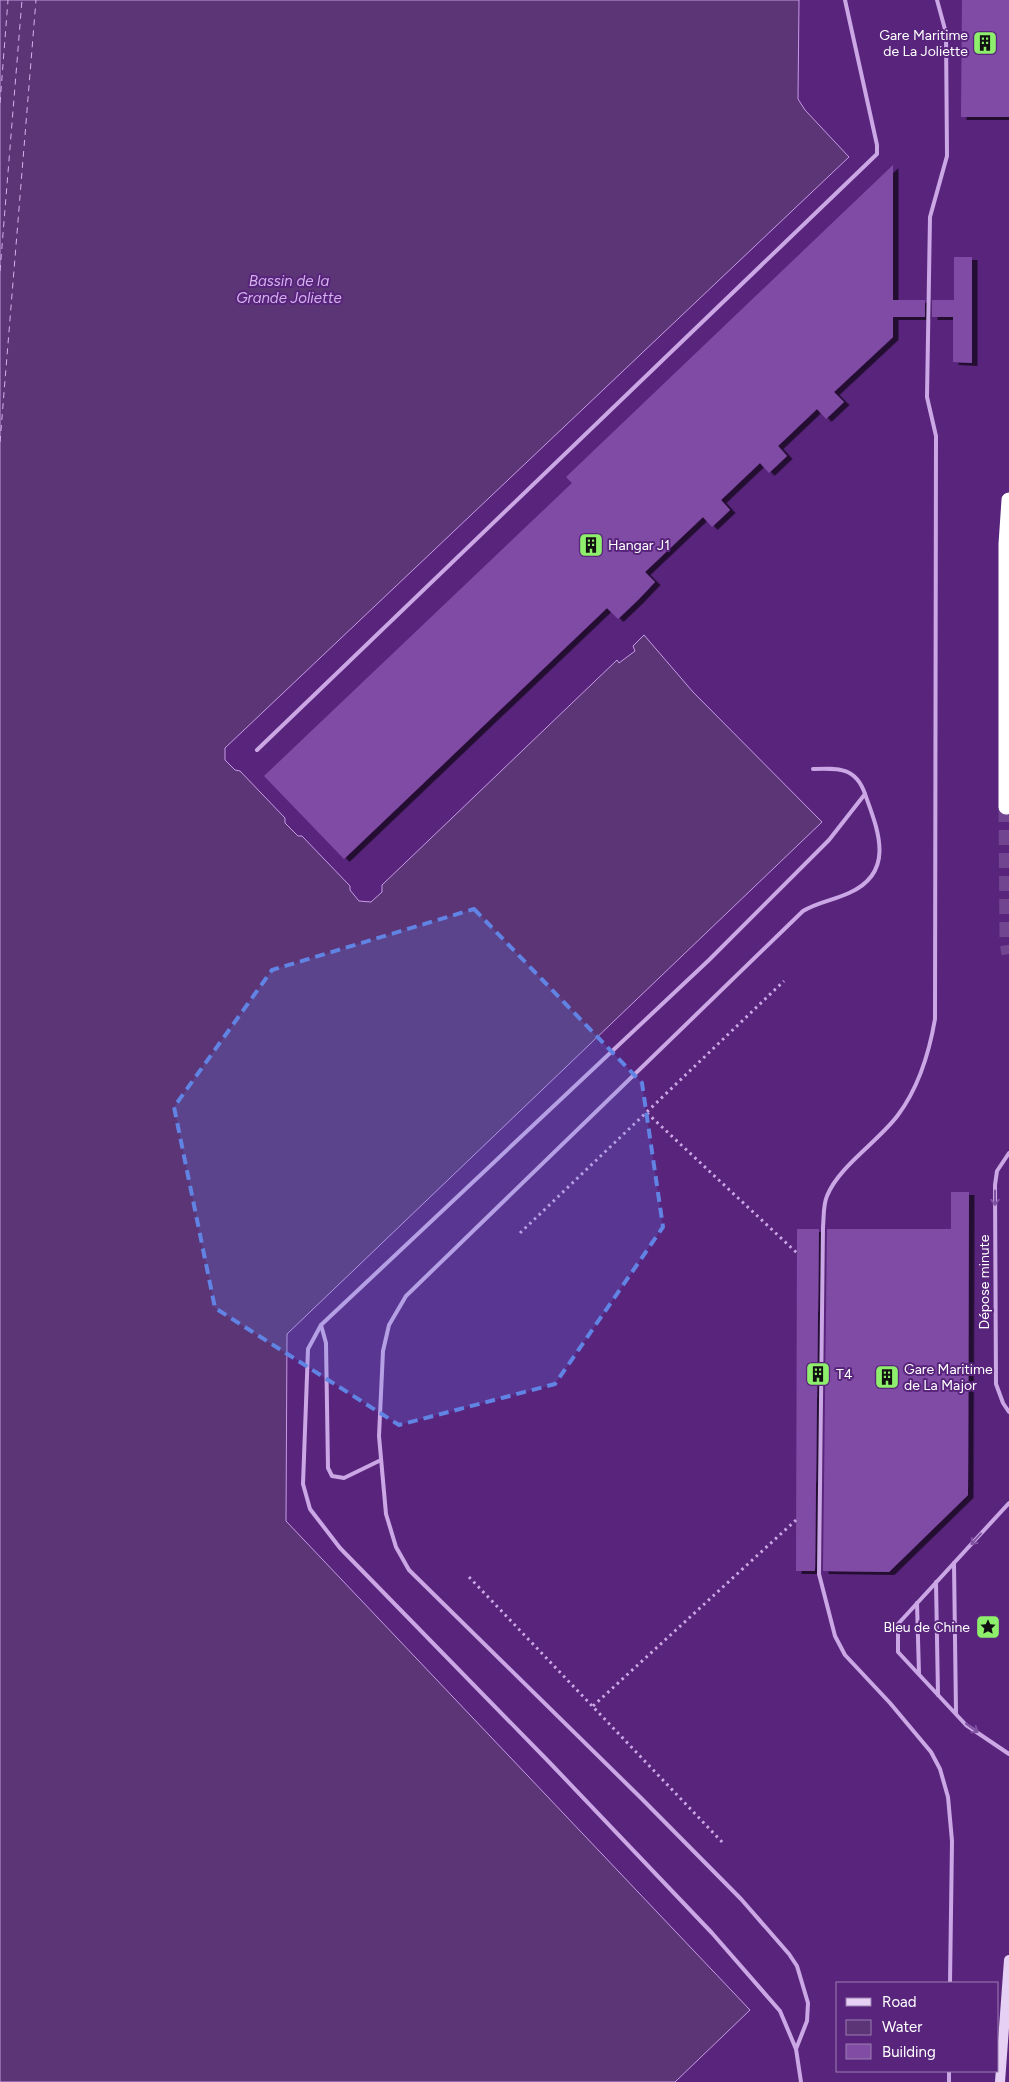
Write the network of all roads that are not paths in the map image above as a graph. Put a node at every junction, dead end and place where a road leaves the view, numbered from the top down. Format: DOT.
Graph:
graph roads {
  1 [pos="845,0"];
  2 [pos="937,0"];
  3 [pos="1009,500"];
  4 [pos="257,750"];
  5 [pos="813,769"];
  6 [pos="865,794"];
  7 [pos="1006,807"];
  8 [pos="1009,1153"];
  9 [pos="321,1325"];
  10 [pos="1009,1412"];
  11 [pos="381,1460"];
  12 [pos="1009,1503"];
  13 [pos="954,1563"];
  14 [pos="936,1582"];
  15 [pos="917,1604"];
  16 [pos="919,1674"];
  17 [pos="938,1695"];
  18 [pos="956,1714"];
  19 [pos="1009,1754"];
  20 [pos="1009,1960"];
  21 [pos="950,1982"];
  22 [pos="796,2049"];
  23 [pos="801,2082"];
  24 [pos="1000,2082"];
  1 -- 4 [label="lane"];
  2 -- 21 [label="lane"];
  3 -- 7 [label="highway"];
  5 -- 6 [label="lane"];
  6 -- 9 [label="lane"];
  6 -- 11 [label="lane"];
  8 -- 10 [label="lane, Dépose minute, one-way"];
  9 -- 11 [label="lane"];
  9 -- 22 [label="lane"];
  11 -- 22 [label="lane"];
  12 -- 13 [label="lane, one-way"];
  13 -- 14 [label="lane"];
  13 -- 18 [label="lane"];
  14 -- 15 [label="lane"];
  14 -- 17 [label="lane"];
  15 -- 16 [label="lane"];
  15 -- 16 [label="lane"];
  16 -- 17 [label="lane"];
  17 -- 18 [label="lane"];
  18 -- 19 [label="lane, one-way"];
  20 -- 24 [label="street"];
  22 -- 23 [label="lane"];
}
